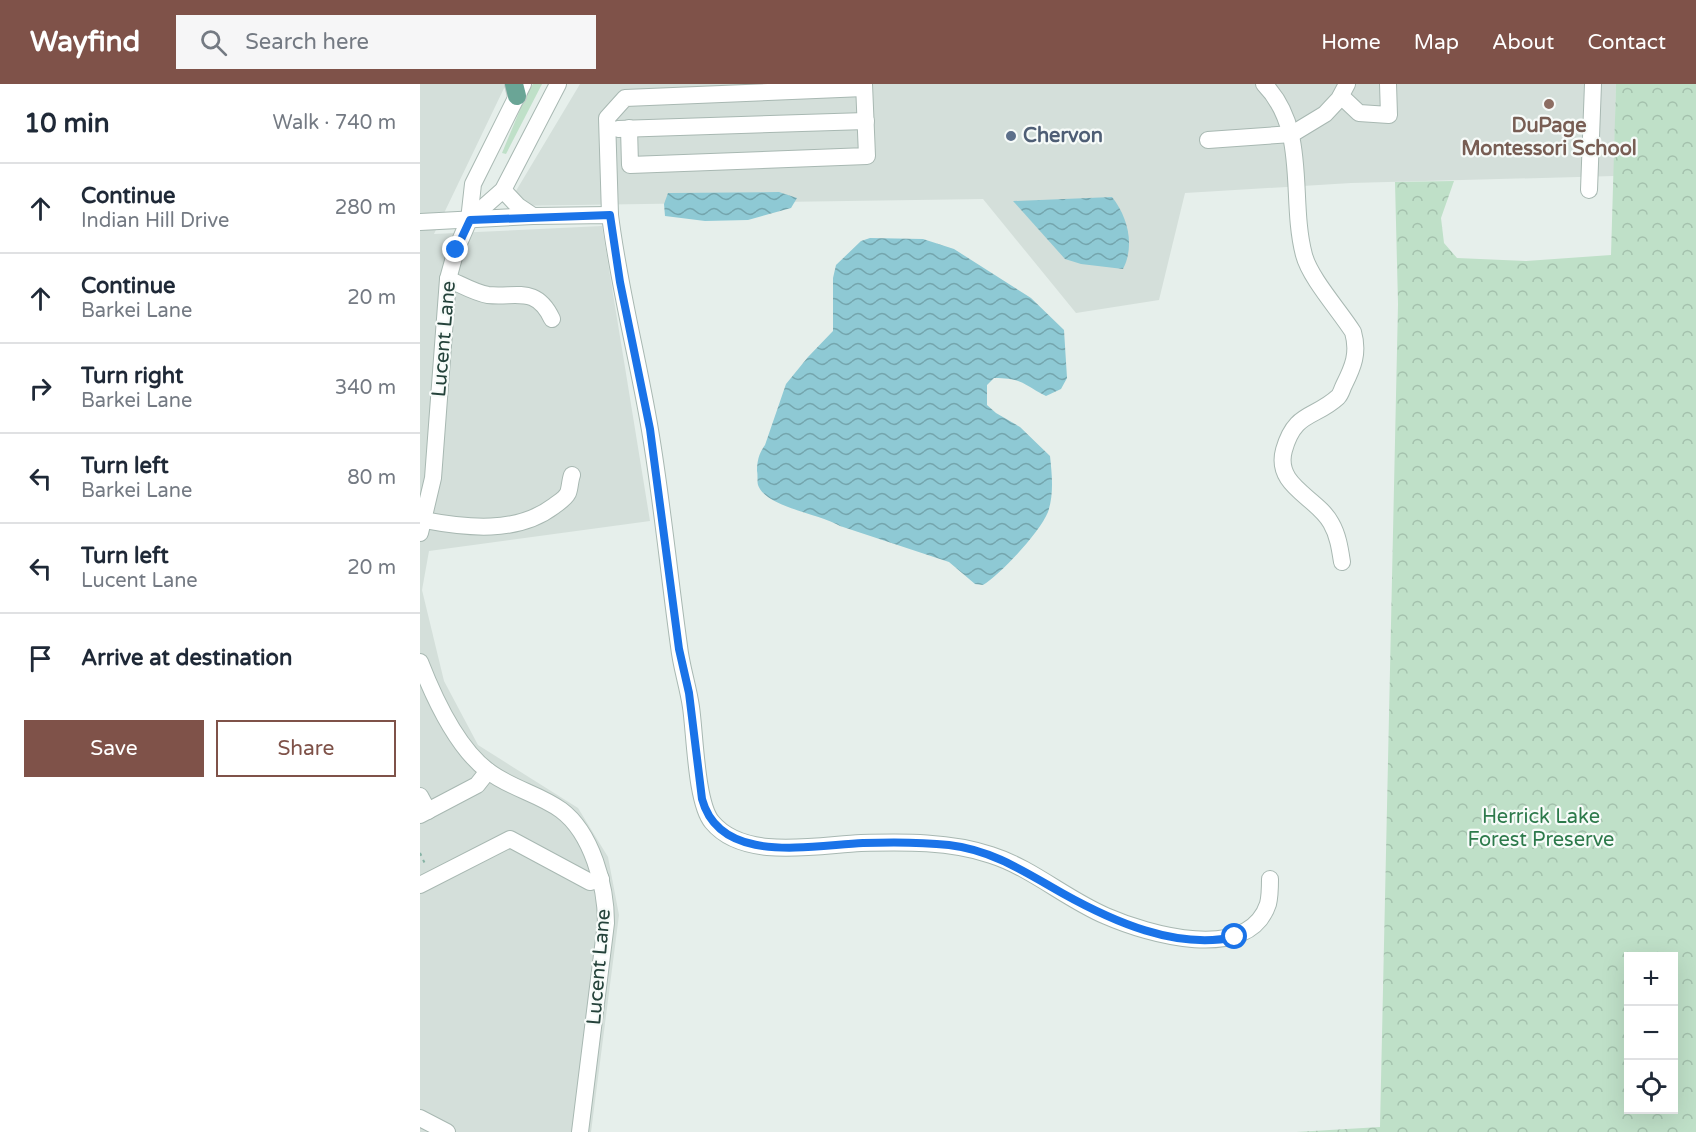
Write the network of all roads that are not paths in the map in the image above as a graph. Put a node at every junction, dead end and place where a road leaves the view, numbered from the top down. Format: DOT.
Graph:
graph roads {
  1 [pos="558,84"];
  2 [pos="1264,84"];
  3 [pos="1388,84"];
  4 [pos="1593,84"];
  5 [pos="864,86"];
  6 [pos="518,88"];
  7 [pos="1344,90"];
  8 [pos="866,121"];
  9 [pos="629,128"];
  10 [pos="607,129"];
  11 [pos="1292,134"];
  12 [pos="1208,140"];
  13 [pos="503,190"];
  14 [pos="1589,190"];
  15 [pos="610,215"];
  16 [pos="533,216"];
  17 [pos="470,220"];
  18 [pos="420,222"];
  19 [pos="448,279"];
  20 [pos="552,319"];
  21 [pos="572,475"];
  22 [pos="424,500"];
  23 [pos="422,526"];
  24 [pos="1342,562"];
  25 [pos="420,662"];
  26 [pos="488,771"];
  27 [pos="422,807"];
  28 [pos="601,879"];
  29 [pos="1270,879"];
  30 [pos="420,885"];
  31 [pos="420,1118"];
  32 [pos="447,1132"];
  33 [pos="580,1132"];
  1 -- 13 [label="street, Lucent Lane"];
  2 -- 11 [label="street"];
  3 -- 7 [label="street"];
  4 -- 14 [label="street"];
  5 -- 8 [label="street"];
  5 -- 10 [label="street"];
  6 -- 17 [label="street, Lucent Lane"];
  7 -- 11 [label="street"];
  8 -- 9 [label="street"];
  8 -- 9 [label="street"];
  9 -- 10 [label="street"];
  10 -- 15 [label="street"];
  11 -- 12 [label="street"];
  11 -- 24 [label="street"];
  13 -- 16 [label="street"];
  13 -- 17 [label="street, Lucent Lane"];
  15 -- 16 [label="street"];
  15 -- 29 [label="street"];
  16 -- 17 [label="street"];
  17 -- 18 [label="street"];
  17 -- 19 [label="street, Lucent Lane"];
  19 -- 20 [label="street"];
  19 -- 22 [label="street, Lucent Lane"];
  21 -- 23 [label="street"];
  22 -- 23 [label="street, Lucent Lane"];
  25 -- 26 [label="street, Lucent Lane"];
  26 -- 27 [label="street"];
  26 -- 28 [label="street, Lucent Lane"];
  28 -- 30 [label="street"];
  28 -- 33 [label="street, Lucent Lane"];
  31 -- 32 [label="street"];
}
